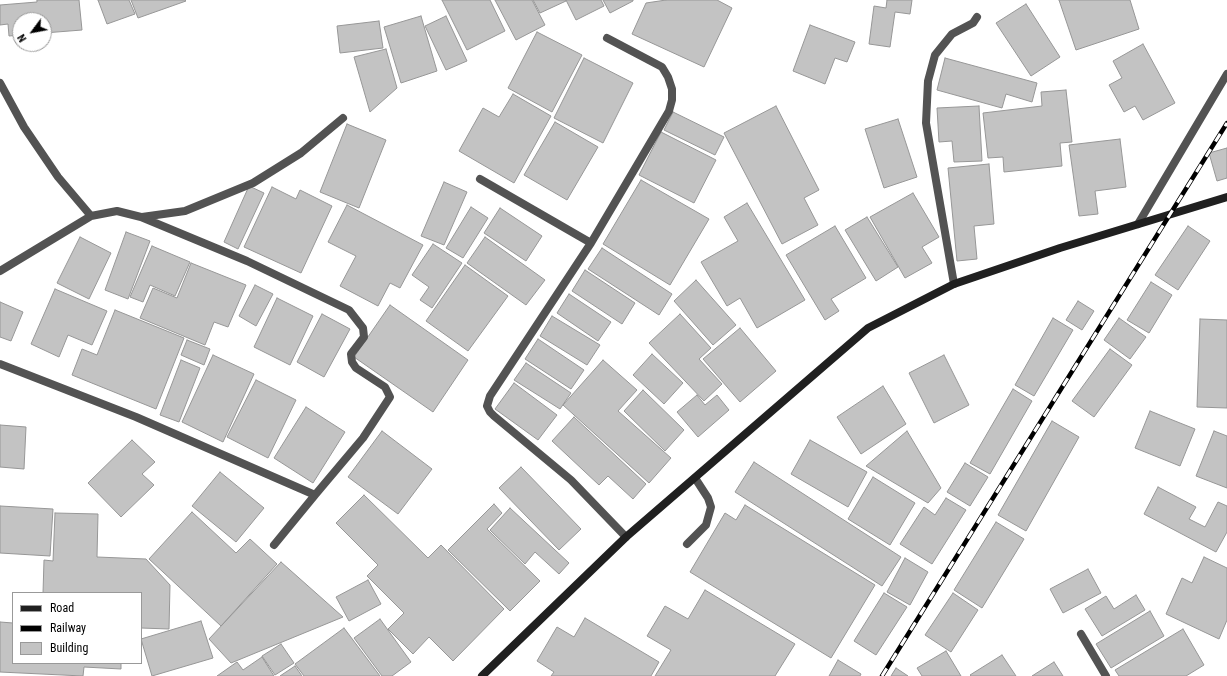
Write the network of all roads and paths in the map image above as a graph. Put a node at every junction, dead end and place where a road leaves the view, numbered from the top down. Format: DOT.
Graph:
graph roads {
  1 [pos="977,17"];
  2 [pos="607,38"];
  3 [pos="1227,74"];
  4 [pos="0,84"];
  5 [pos="343,118"];
  6 [pos="480,179"];
  7 [pos="1227,197"];
  8 [pos="91,216"];
  9 [pos="141,217"];
  10 [pos="1138,224"];
  11 [pos="591,244"];
  12 [pos="0,271"];
  13 [pos="954,284"];
  14 [pos="0,364"];
  15 [pos="695,478"];
  16 [pos="315,495"];
  17 [pos="626,537"];
  18 [pos="687,544"];
  19 [pos="274,545"];
  20 [pos="1081,634"];
  21 [pos="482,676"];
  22 [pos="1106,676"];
  1 -- 13 [label="street"];
  2 -- 11 [label="street"];
  3 -- 10 [label="street"];
  4 -- 8 [label="street"];
  5 -- 9 [label="street"];
  6 -- 11 [label="street"];
  7 -- 10 [label="street"];
  8 -- 9 [label="street"];
  8 -- 12 [label="street"];
  9 -- 16 [label="street"];
  10 -- 13 [label="street"];
  11 -- 17 [label="street"];
  13 -- 15 [label="street"];
  14 -- 16 [label="street"];
  15 -- 17 [label="street"];
  15 -- 18 [label="street"];
  16 -- 19 [label="street"];
  17 -- 21 [label="street"];
  20 -- 22 [label="street"];
}
